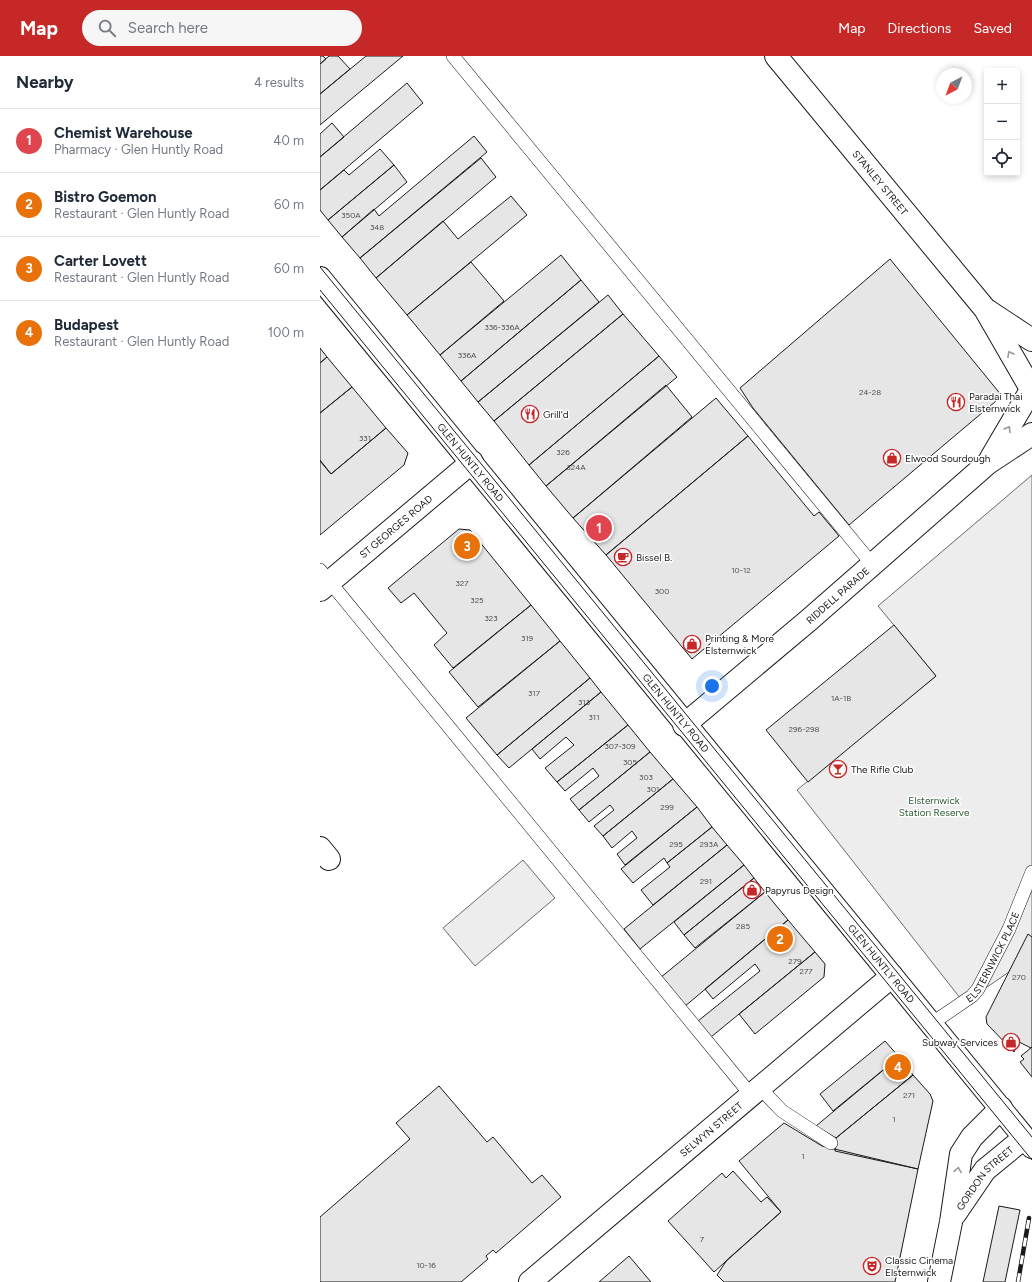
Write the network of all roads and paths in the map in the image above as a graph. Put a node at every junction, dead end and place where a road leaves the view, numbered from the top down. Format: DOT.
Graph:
graph roads {
  1 [pos="453,56"];
  2 [pos="776,56"];
  3 [pos="320,278"];
  4 [pos="985,309"];
  5 [pos="1032,340"];
  6 [pos="1031,386"];
  7 [pos="1032,434"];
  8 [pos="472,462"];
  9 [pos="988,463"];
  10 [pos="872,564"];
  11 [pos="323,581"];
  12 [pos="684,725"];
  13 [pos="1032,872"];
  14 [pos="892,976"];
  15 [pos="931,1024"];
  16 [pos="756,1091"];
  17 [pos="1000,1108"];
  18 [pos="831,1142"];
  19 [pos="1028,1143"];
  20 [pos="951,1222"];
  21 [pos="530,1282"];
  22 [pos="938,1282"];
  1 -- 10 [label="lane"];
  2 -- 4 [label="street, STANLEY STREET"];
  3 -- 8 [label="street, GLEN HUNTLY ROAD"];
  4 -- 5 [label="street, STANLEY STREET"];
  6 -- 4 [label="street, STANLEY STREET, one-way"];
  9 -- 6 [label="street, RIDDELL PARADE, one-way"];
  7 -- 9 [label="street, RIDDELL PARADE"];
  8 -- 11 [label="street, ST GEORGES ROAD"];
  8 -- 12 [label="street, GLEN HUNTLY ROAD"];
  9 -- 10 [label="street, RIDDELL PARADE"];
  10 -- 12 [label="street, RIDDELL PARADE"];
  11 -- 16 [label="lane"];
  12 -- 14 [label="street, GLEN HUNTLY ROAD"];
  13 -- 15 [label="lane, ELSTERNWICK PLACE"];
  14 -- 15 [label="street, GLEN HUNTLY ROAD"];
  14 -- 16 [label="street, SELWYN STREET"];
  15 -- 17 [label="street, GLEN HUNTLY ROAD"];
  16 -- 18 [label="lane"];
  16 -- 21 [label="street, SELWYN STREET"];
  17 -- 19 [label="street, GLEN HUNTLY ROAD"];
  20 -- 17 [label="street, GORDON STREET, one-way"];
  19 -- 20 [label="street, GORDON STREET"];
  20 -- 22 [label="street, GORDON STREET"];
}
